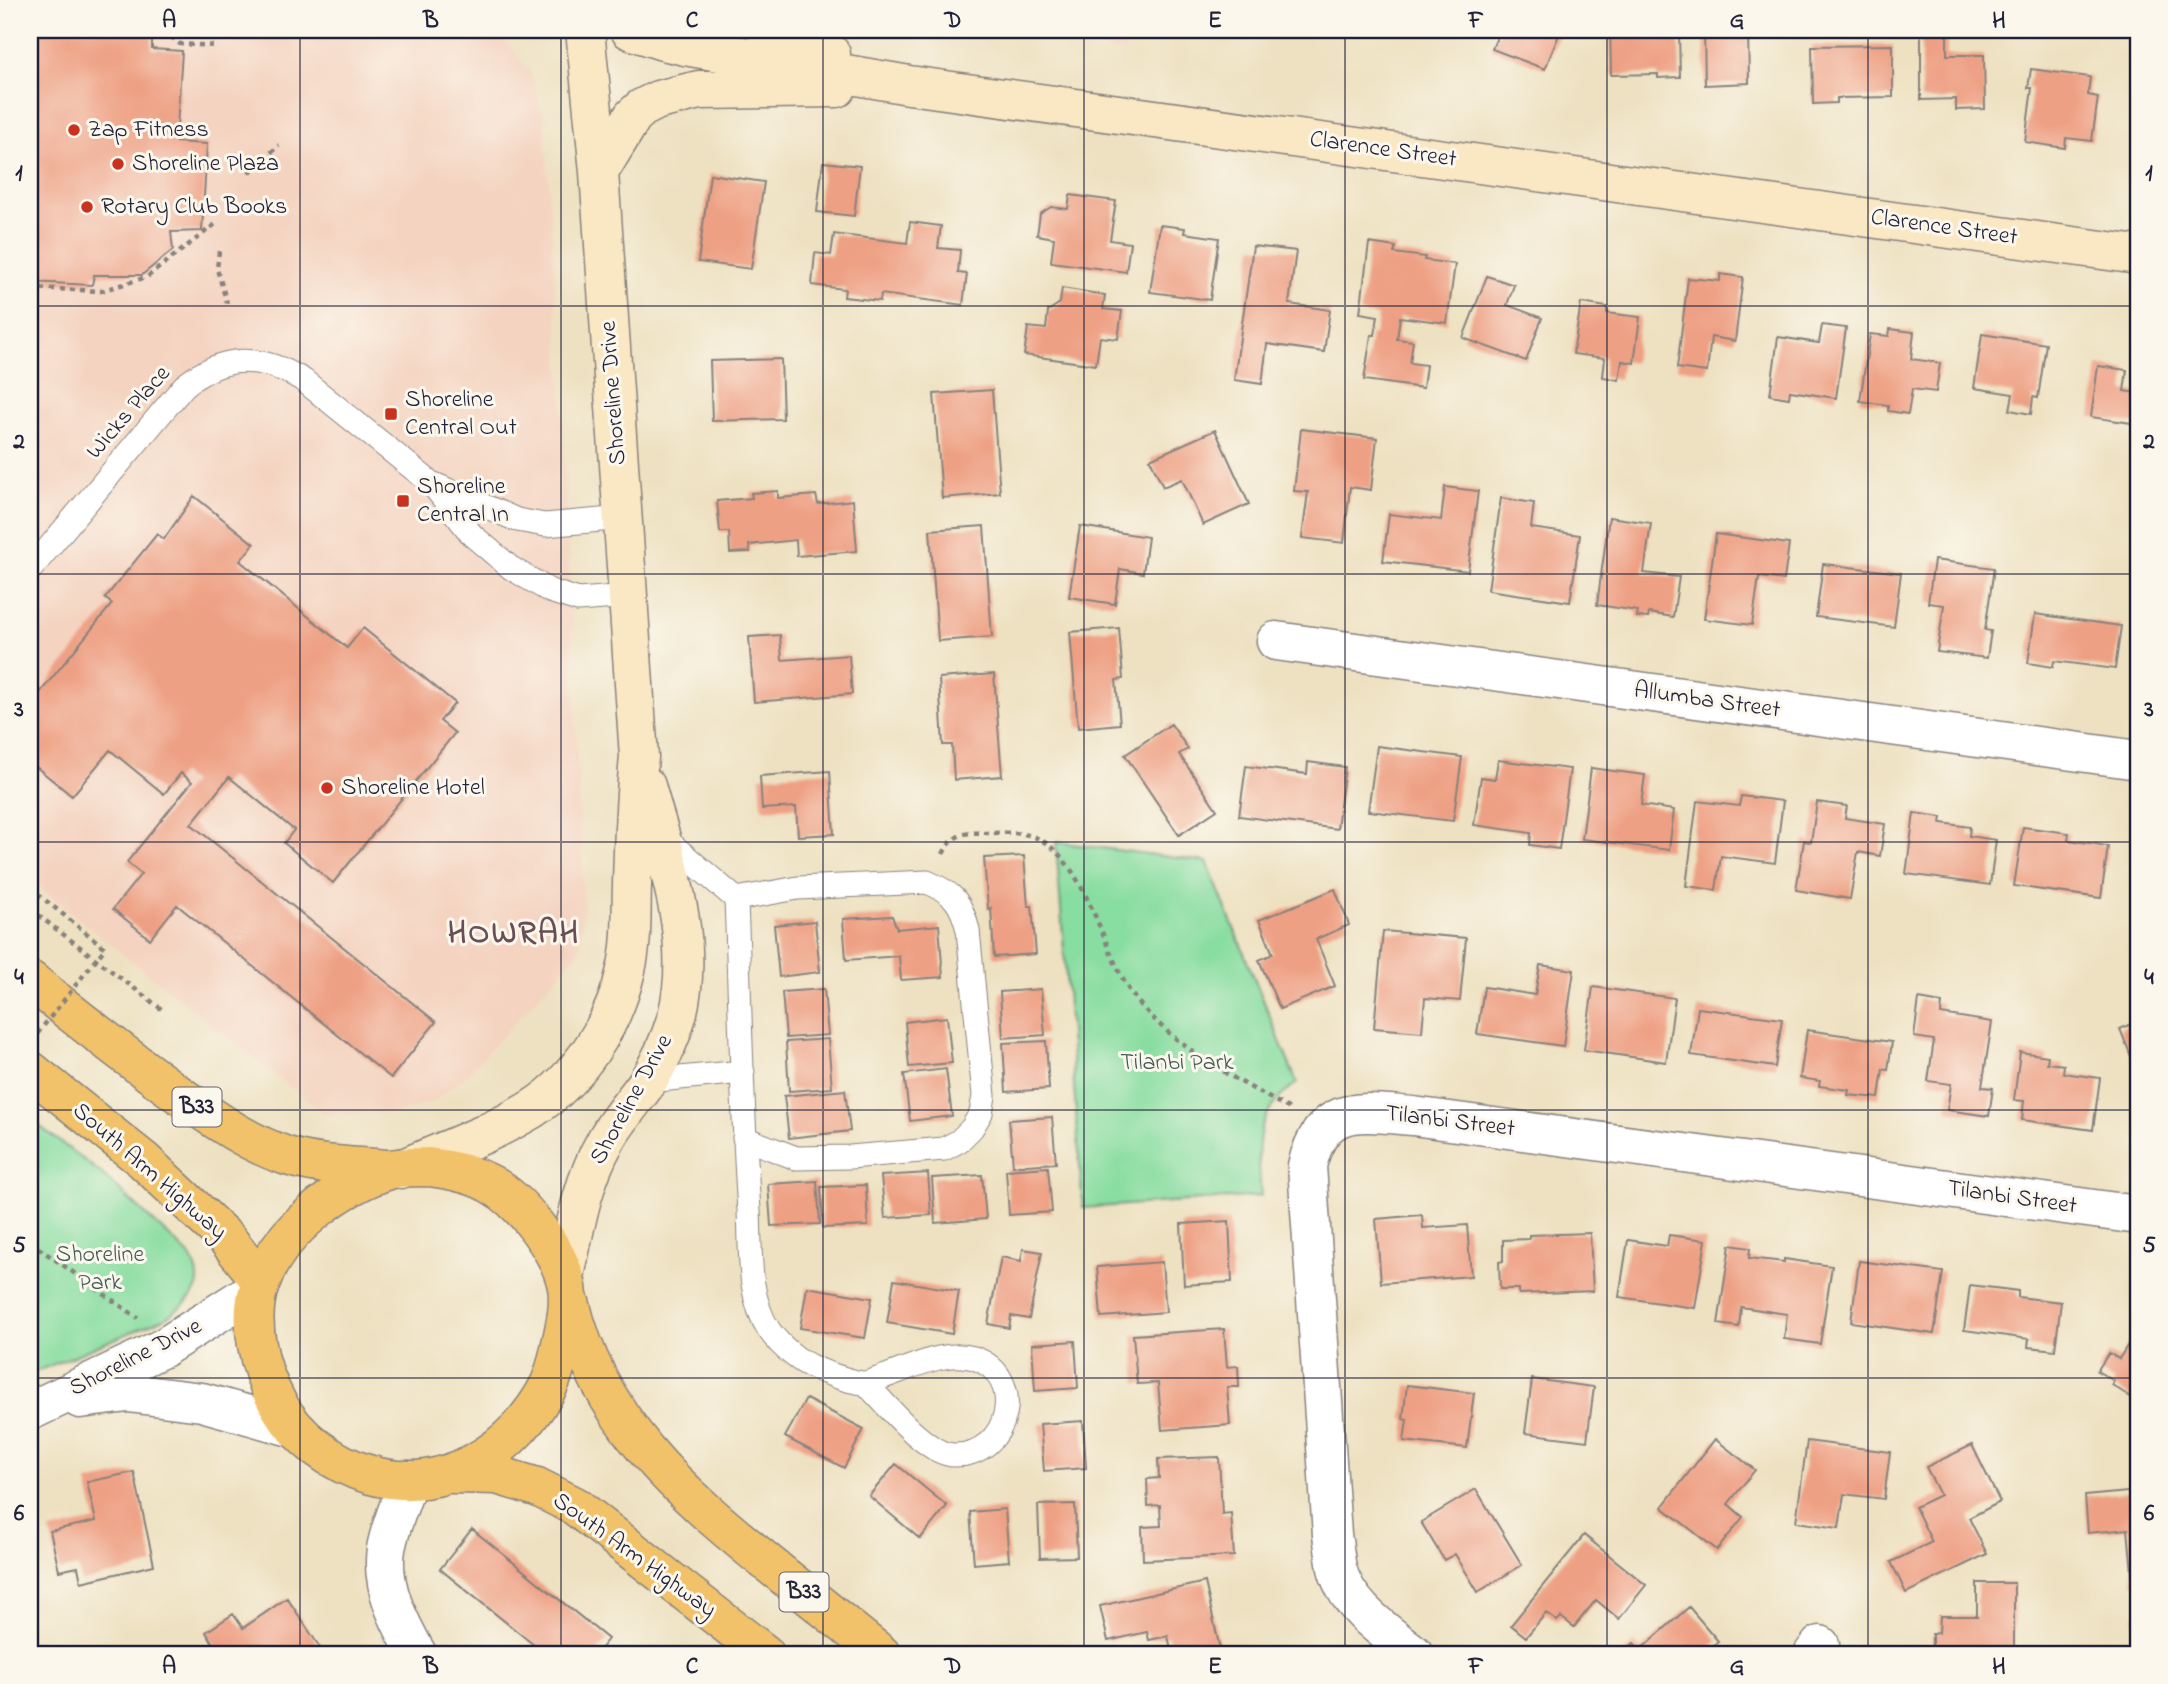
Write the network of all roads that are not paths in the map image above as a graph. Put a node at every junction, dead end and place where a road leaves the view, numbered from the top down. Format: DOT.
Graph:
graph roads {
  1 [pos="585,30"];
  2 [pos="630,30"];
  3 [pos="767,30"];
  4 [pos="909,85"];
  5 [pos="599,172"];
  6 [pos="2138,255"];
  7 [pos="431,483"];
  8 [pos="622,518"];
  9 [pos="30,570"];
  10 [pos="629,596"];
  11 [pos="1276,641"];
  12 [pos="639,757"];
  13 [pos="2138,760"];
  14 [pos="659,834"];
  15 [pos="736,899"];
  16 [pos="30,980"];
  17 [pos="30,1070"];
  18 [pos="743,1072"];
  19 [pos="648,1081"];
  20 [pos="744,1138"];
  21 [pos="397,1169"];
  22 [pos="2138,1215"];
  23 [pos="566,1283"];
  24 [pos="260,1284"];
  25 [pos="865,1383"];
  26 [pos="38,1407"];
  27 [pos="294,1428"];
  28 [pos="452,1474"];
  29 [pos="408,1480"];
  30 [pos="417,1654"];
  31 [pos="765,1654"];
  32 [pos="881,1654"];
  33 [pos="1414,1654"];
  1 -- 5 [label="main road, Shoreline Drive"];
  2 -- 4 [label="main road, Clarence Street"];
  3 -- 4 [label="main road"];
  4 -- 5 [label="main road"];
  4 -- 6 [label="main road, Clarence Street"];
  5 -- 8 [label="main road, Shoreline Drive"];
  7 -- 8 [label="lane, Wicks Place"];
  7 -- 9 [label="lane, Wicks Place"];
  7 -- 10 [label="lane, Wicks Place"];
  8 -- 10 [label="main road, Shoreline Drive"];
  10 -- 12 [label="main road, Shoreline Drive"];
  11 -- 13 [label="street, Allumba Street"];
  12 -- 14 [label="main road, Shoreline Drive"];
  12 -- 21 [label="main road, Shoreline Drive"];
  14 -- 15 [label="lane"];
  14 -- 19 [label="main road, Shoreline Drive"];
  15 -- 18 [label="lane"];
  15 -- 20 [label="lane"];
  16 -- 21 [label="main road, B33"];
  17 -- 24 [label="main road, South Arm Highway"];
  18 -- 19 [label="lane"];
  18 -- 20 [label="lane"];
  19 -- 23 [label="main road, Shoreline Drive"];
  20 -- 25 [label="lane"];
  21 -- 23 [label="main road, B33"];
  21 -- 24 [label="main road"];
  22 -- 33 [label="street, Tilanbi Street"];
  23 -- 28 [label="main road"];
  23 -- 32 [label="main road, B33"];
  24 -- 26 [label="street, Shoreline Drive"];
  24 -- 27 [label="main road"];
  25 -- 25 [label="lane"];
  26 -- 27 [label="street, Shoreline Drive"];
  27 -- 29 [label="main road"];
  28 -- 29 [label="main road"];
  28 -- 31 [label="main road, South Arm Highway"];
  29 -- 30 [label="street"];
}
